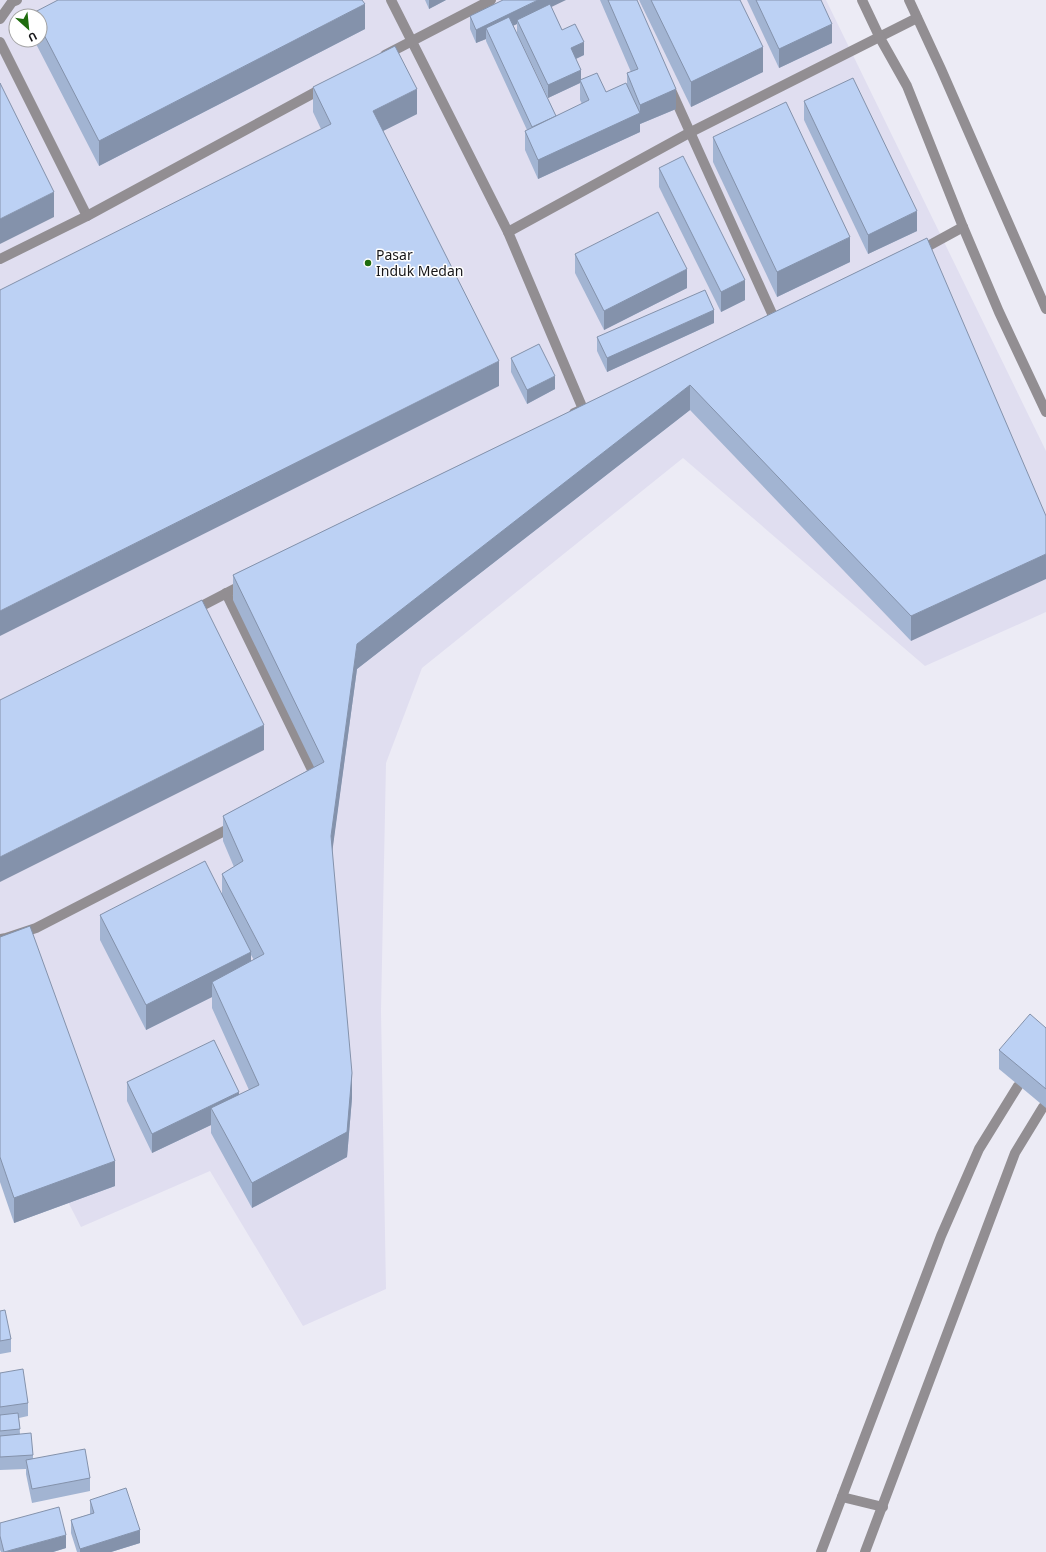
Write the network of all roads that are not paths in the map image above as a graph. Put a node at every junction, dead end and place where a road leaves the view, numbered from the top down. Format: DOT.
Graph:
graph roads {
  1 [pos="17,0"];
  2 [pos="391,0"];
  3 [pos="491,0"];
  4 [pos="862,0"];
  5 [pos="909,0"];
  6 [pos="917,18"];
  7 [pos="0,19"];
  8 [pos="880,38"];
  9 [pos="411,40"];
  10 [pos="0,42"];
  11 [pos="377,59"];
  12 [pos="668,84"];
  13 [pos="329,85"];
  14 [pos="689,133"];
  15 [pos="87,216"];
  16 [pos="963,228"];
  17 [pos="508,232"];
  18 [pos="911,254"];
  19 [pos="0,259"];
  20 [pos="1046,309"];
  21 [pos="774,318"];
  22 [pos="1046,412"];
  23 [pos="562,420"];
  24 [pos="254,579"];
  25 [pos="226,593"];
  26 [pos="184,615"];
  27 [pos="307,789"];
  28 [pos="245,821"];
  29 [pos="0,939"];
  30 [pos="1018,1086"];
  31 [pos="1044,1106"];
  32 [pos="842,1497"];
  33 [pos="883,1507"];
  34 [pos="821,1552"];
  35 [pos="865,1552"];
  1 -- 7 [label="street"];
  2 -- 9 [label="street"];
  3 -- 9 [label="street"];
  4 -- 8 [label="street"];
  5 -- 6 [label="street"];
  6 -- 8 [label="street"];
  6 -- 20 [label="street"];
  8 -- 14 [label="street"];
  8 -- 16 [label="street"];
  9 -- 11 [label="street"];
  9 -- 17 [label="street"];
  10 -- 15 [label="street"];
  12 -- 14 [label="street"];
  13 -- 15 [label="street"];
  14 -- 17 [label="street"];
  14 -- 21 [label="street"];
  15 -- 19 [label="street"];
  16 -- 18 [label="street"];
  16 -- 22 [label="street"];
  17 -- 23 [label="street"];
  24 -- 25 [label="street"];
  25 -- 26 [label="street"];
  25 -- 27 [label="street"];
  28 -- 29 [label="street"];
  30 -- 32 [label="street"];
  31 -- 33 [label="street"];
  32 -- 33 [label="street"];
  32 -- 34 [label="street"];
  33 -- 35 [label="street"];
}
